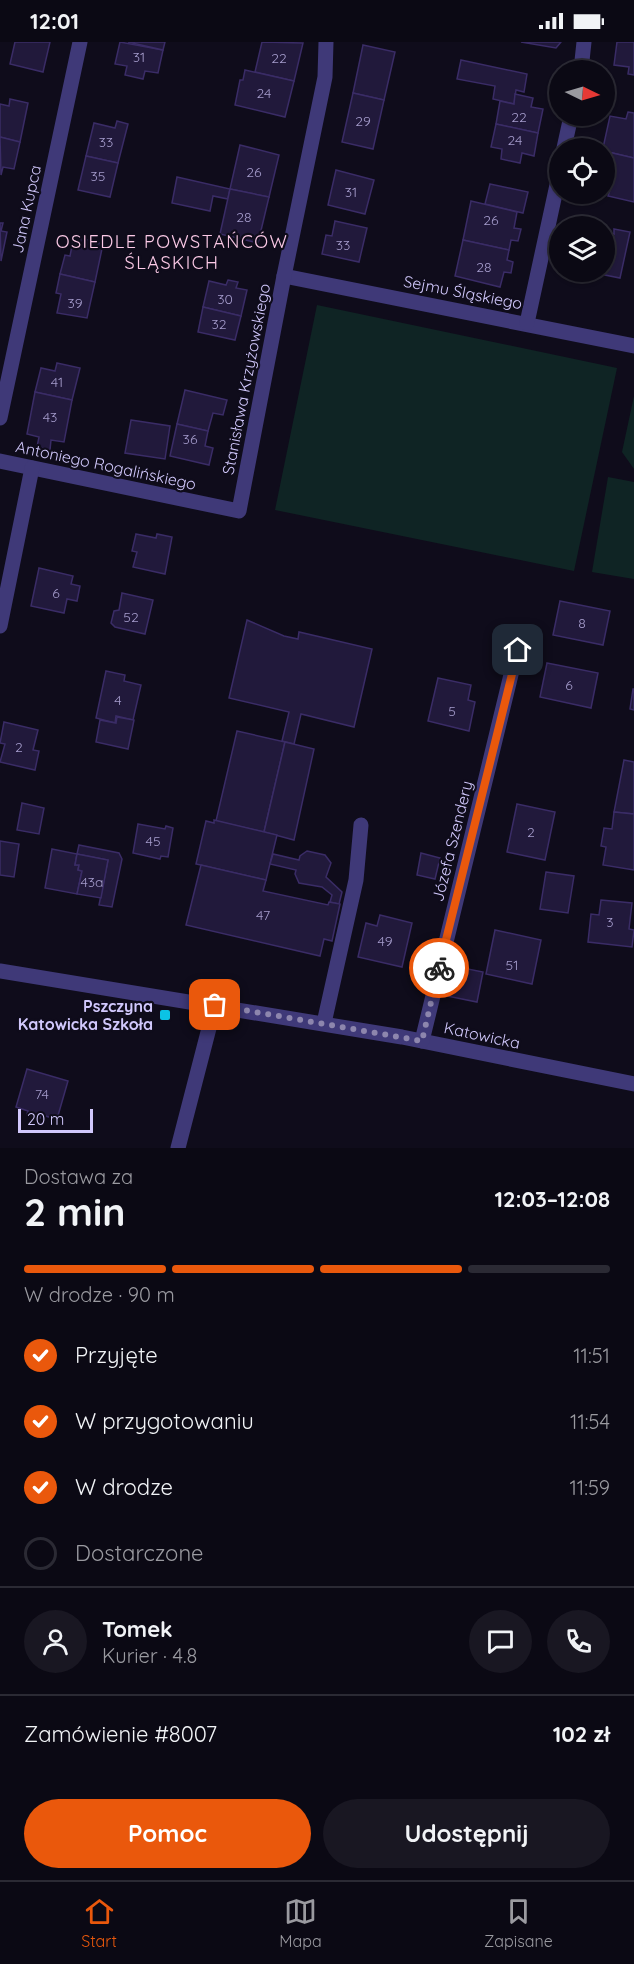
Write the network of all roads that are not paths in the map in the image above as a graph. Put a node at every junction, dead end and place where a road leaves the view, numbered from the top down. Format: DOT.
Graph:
graph roads {
  1 [pos="80,42"];
  2 [pos="326,42"];
  3 [pos="584,42"];
  4 [pos="582,60"];
  5 [pos="553,204"];
  6 [pos="284,276"];
  7 [pos="527,323"];
  8 [pos="634,346"];
  9 [pos="0,418"];
  10 [pos="0,461"];
  11 [pos="33,468"];
  12 [pos="239,511"];
  13 [pos="0,626"];
  14 [pos="518,650"];
  15 [pos="361,825"];
  16 [pos="0,971"];
  17 [pos="215,1005"];
  18 [pos="324,1023"];
  19 [pos="422,1041"];
  20 [pos="633,1081"];
  21 [pos="178,1148"];
  1 -- 9 [label="street, Jana Kupca"];
  2 -- 6 [label="street, Stanisława Krzyżowskiego"];
  3 -- 4 [label="street"];
  5 -- 7 [label="street"];
  6 -- 7 [label="street, Sejmu Śląskiego"];
  6 -- 12 [label="street, Stanisława Krzyżowskiego"];
  7 -- 8 [label="street, Sejmu Śląskiego"];
  10 -- 11 [label="street, Antoniego Rogalińskiego"];
  11 -- 12 [label="street, Antoniego Rogalińskiego"];
  11 -- 13 [label="street"];
  14 -- 19 [label="street, Józefa Szendery"];
  15 -- 18 [label="street"];
  16 -- 17 [label="street, Katowicka"];
  17 -- 18 [label="street, Katowicka"];
  17 -- 21 [label="street"];
  18 -- 19 [label="street, Katowicka"];
  19 -- 20 [label="street, Katowicka"];
}
